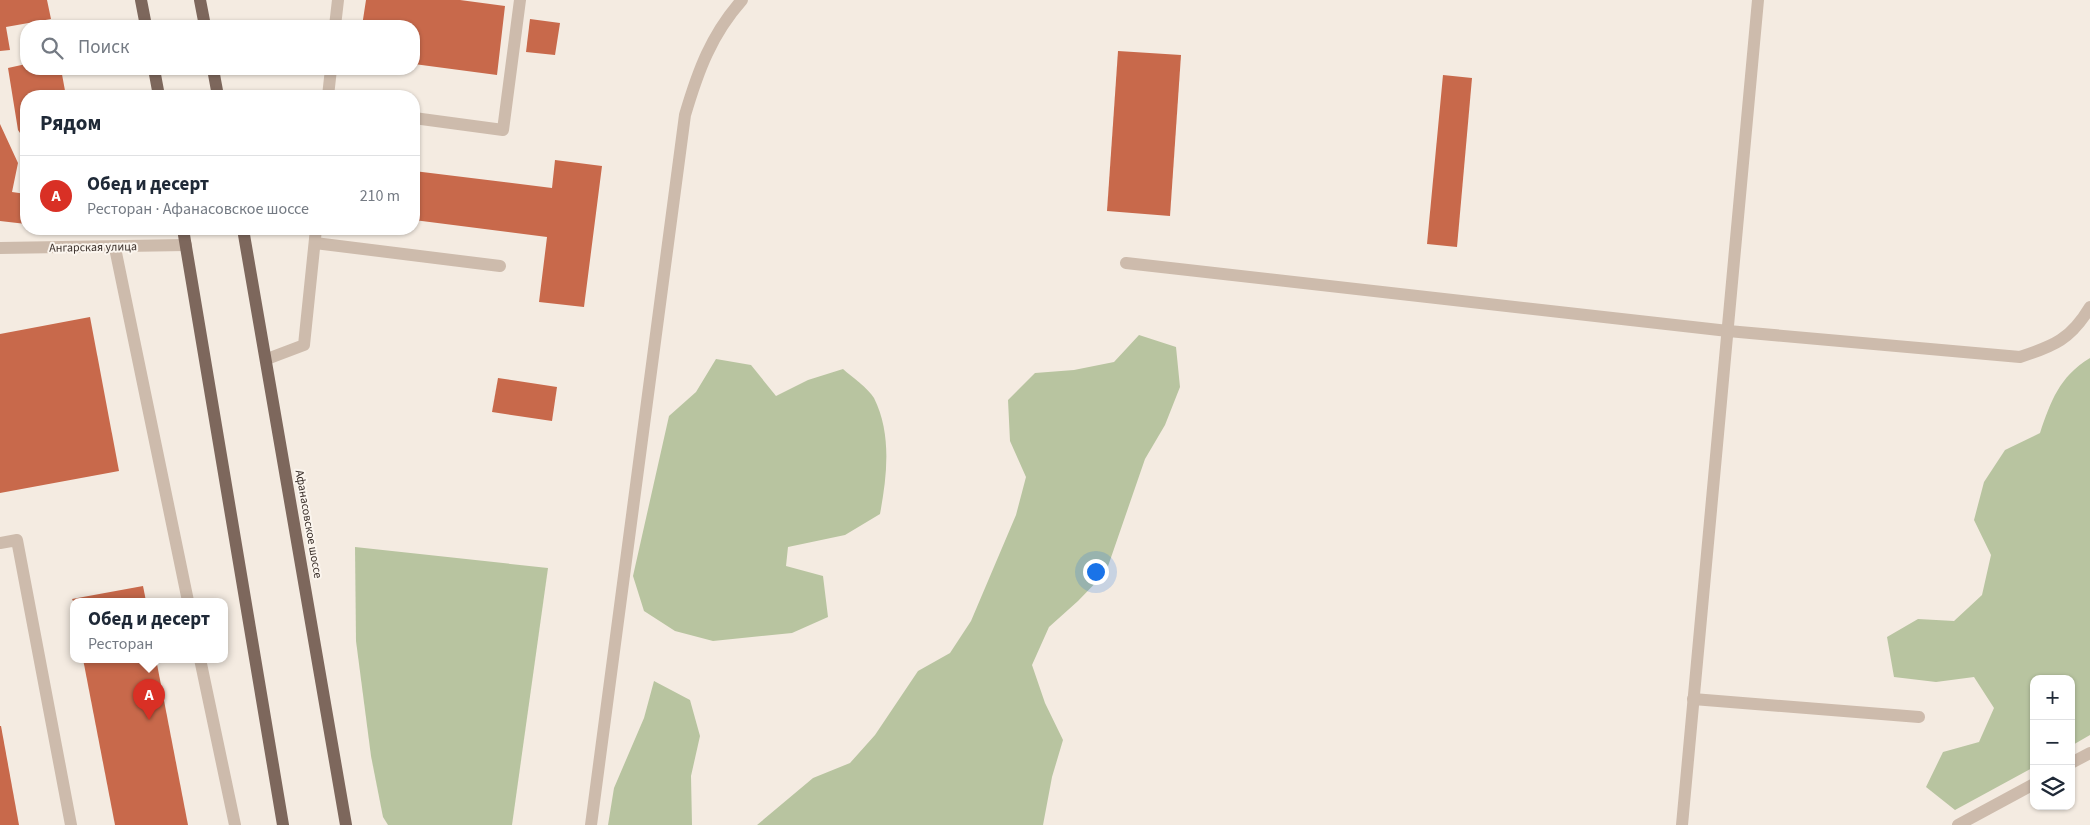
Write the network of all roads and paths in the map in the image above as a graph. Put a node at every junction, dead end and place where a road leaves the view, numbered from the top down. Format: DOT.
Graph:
graph roads {
  1 [pos="141,0"];
  2 [pos="200,0"];
  3 [pos="338,0"];
  4 [pos="520,0"];
  5 [pos="742,0"];
  6 [pos="1758,0"];
  7 [pos="145,20"];
  8 [pos="204,20"];
  9 [pos="336,20"];
  10 [pos="155,75"];
  11 [pos="214,75"];
  12 [pos="330,75"];
  13 [pos="158,90"];
  14 [pos="217,90"];
  15 [pos="329,90"];
  16 [pos="420,119"];
  17 [pos="184,235"];
  18 [pos="244,235"];
  19 [pos="316,235"];
  20 [pos="315,243"];
  21 [pos="186,245"];
  22 [pos="0,248"];
  23 [pos="115,248"];
  24 [pos="1126,263"];
  25 [pos="500,266"];
  26 [pos="2090,308"];
  27 [pos="1728,331"];
  28 [pos="267,359"];
  29 [pos="0,543"];
  30 [pos="187,598"];
  31 [pos="201,663"];
  32 [pos="1693,700"];
  33 [pos="1919,717"];
  34 [pos="2090,753"];
  35 [pos="2075,762"];
  36 [pos="2030,786"];
  37 [pos="71,825"];
  38 [pos="235,825"];
  39 [pos="283,825"];
  40 [pos="346,825"];
  41 [pos="591,825"];
  42 [pos="1682,825"];
  43 [pos="1958,825"];
  1 -- 7 [label="main road"];
  2 -- 8 [label="main road"];
  3 -- 9 [label="street"];
  4 -- 16 [label="street"];
  5 -- 41 [label="street"];
  6 -- 27 [label="street"];
  10 -- 13 [label="main road"];
  11 -- 14 [label="main road"];
  12 -- 15 [label="street"];
  17 -- 21 [label="main road"];
  18 -- 28 [label="main road, Афанасовское шоссе"];
  19 -- 20 [label="street"];
  20 -- 25 [label="street"];
  20 -- 28 [label="street"];
  21 -- 23 [label="street, Ангарская улица"];
  21 -- 39 [label="main road"];
  22 -- 23 [label="street, Ангарская улица"];
  23 -- 30 [label="street"];
  24 -- 27 [label="street"];
  26 -- 27 [label="street"];
  27 -- 32 [label="street"];
  28 -- 40 [label="main road, Афанасовское шоссе"];
  29 -- 37 [label="street"];
  31 -- 38 [label="street"];
  32 -- 33 [label="street"];
  32 -- 42 [label="street"];
  34 -- 35 [label="street"];
  36 -- 43 [label="street"];
}
